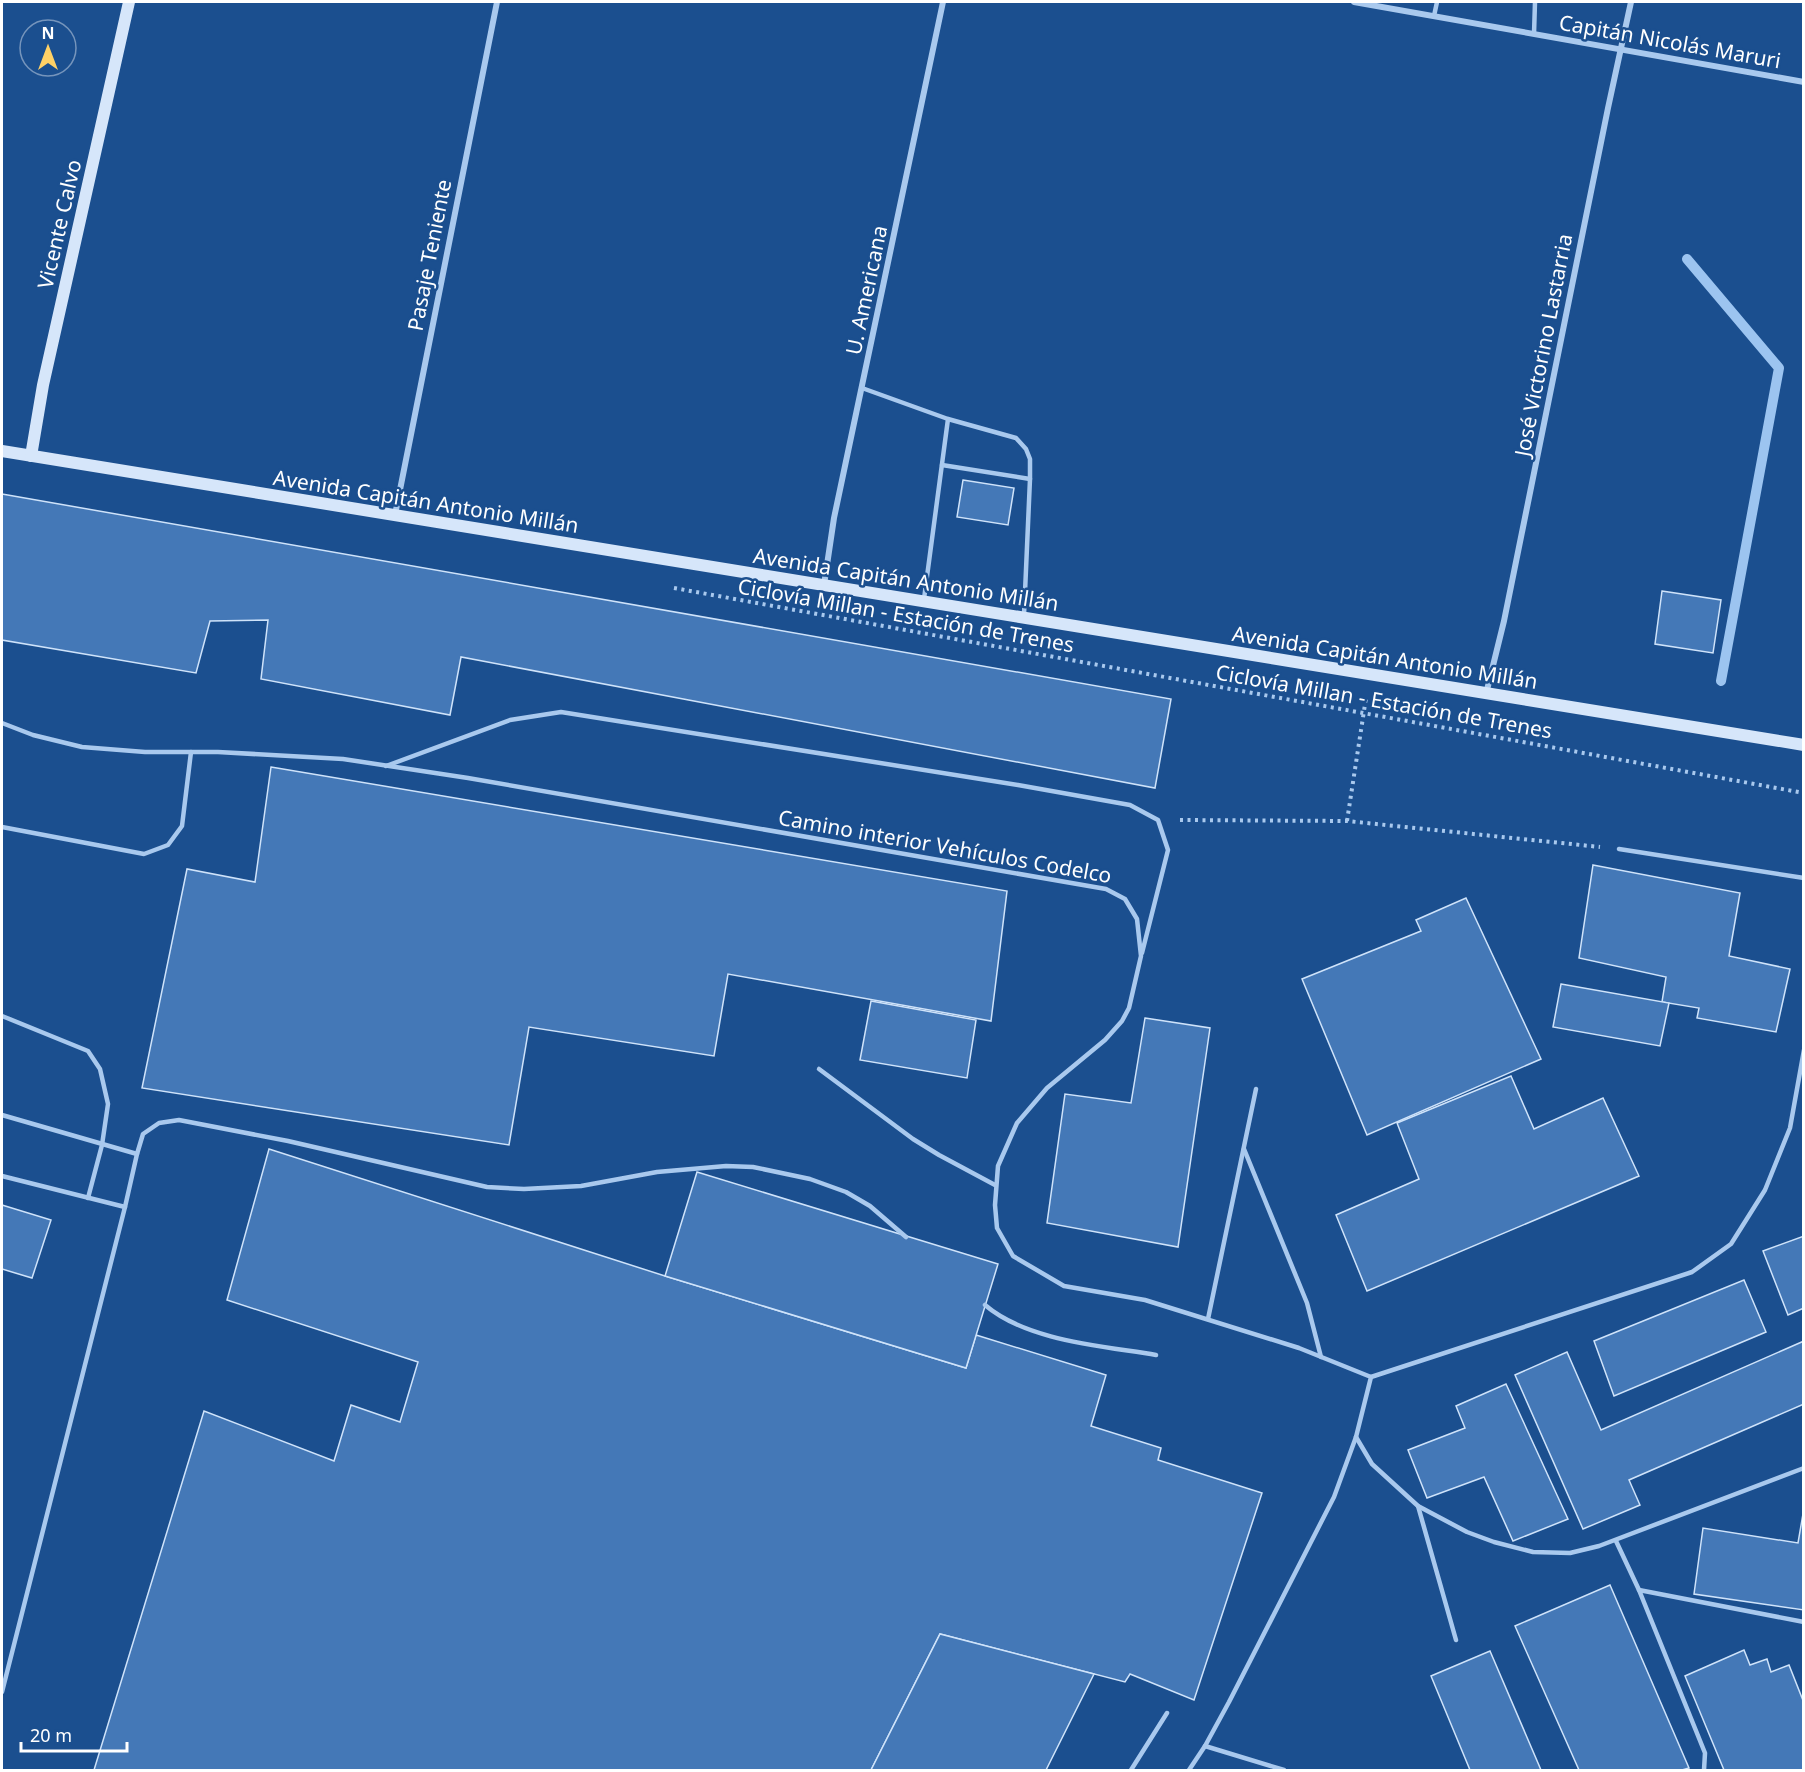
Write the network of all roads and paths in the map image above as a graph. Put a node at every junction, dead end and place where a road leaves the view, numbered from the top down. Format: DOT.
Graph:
graph roads {
  1 [pos="129,2"];
  2 [pos="497,2"];
  3 [pos="944,2"];
  4 [pos="1354,2"];
  5 [pos="1437,2"];
  6 [pos="1535,2"];
  7 [pos="1631,2"];
  8 [pos="1434,16"];
  9 [pos="1534,34"];
  10 [pos="1622,49"];
  11 [pos="1803,82"];
  12 [pos="862,388"];
  13 [pos="948,419"];
  14 [pos="2,451"];
  15 [pos="31,456"];
  16 [pos="942,465"];
  17 [pos="1030,479"];
  18 [pos="394,515"];
  19 [pos="824,585"];
  20 [pos="662,586"];
  21 [pos="924,602"];
  22 [pos="1024,618"];
  23 [pos="1369,675"];
  24 [pos="1486,694"];
  25 [pos="1364,712"];
  26 [pos="2,723"];
  27 [pos="1803,745"];
  28 [pos="190,752"];
  29 [pos="383,766"];
  30 [pos="1803,793"];
  31 [pos="1158,820"];
  32 [pos="1347,821"];
  33 [pos="2,827"];
  34 [pos="1619,849"];
  35 [pos="1803,878"];
  36 [pos="1141,957"];
  37 [pos="2,1016"];
  38 [pos="1803,1050"];
  39 [pos="819,1069"];
  40 [pos="1256,1089"];
  41 [pos="2,1115"];
  42 [pos="102,1145"];
  43 [pos="1244,1149"];
  44 [pos="137,1154"];
  45 [pos="2,1176"];
  46 [pos="995,1185"];
  47 [pos="88,1198"];
  48 [pos="125,1207"];
  49 [pos="906,1237"];
  50 [pos="985,1305"];
  51 [pos="1208,1319"];
  52 [pos="1156,1355"];
  53 [pos="1321,1357"];
  54 [pos="1371,1377"];
  55 [pos="1356,1437"];
  56 [pos="1803,1468"];
  57 [pos="1418,1506"];
  58 [pos="1616,1540"];
  59 [pos="1639,1590"];
  60 [pos="1803,1622"];
  61 [pos="1456,1640"];
  62 [pos="2,1692"];
  63 [pos="1167,1713"];
  64 [pos="1206,1746"];
  65 [pos="1131,1770"];
  66 [pos="1189,1770"];
  67 [pos="1284,1770"];
  68 [pos="1704,1770"];
  1 -- 15 [label="main road, Vicente Calvo"];
  2 -- 18 [label="street, Pasaje Teniente"];
  3 -- 12 [label="street, U. Americana"];
  4 -- 8 [label="street, Capitán Nicolás Maruri"];
  5 -- 8 [label="lane"];
  6 -- 9 [label="lane"];
  7 -- 10 [label="street, José Victorino Lastarria"];
  8 -- 9 [label="street, Capitán Nicolás Maruri"];
  9 -- 10 [label="street, Capitán Nicolás Maruri"];
  10 -- 11 [label="street, Capitán Nicolás Maruri"];
  10 -- 24 [label="street, José Victorino Lastarria"];
  12 -- 13 [label="lane"];
  12 -- 19 [label="street, U. Americana"];
  13 -- 16 [label="lane"];
  13 -- 17 [label="lane"];
  14 -- 15 [label="main road, Avenida Capitán Antonio Millán"];
  15 -- 18 [label="main road, Avenida Capitán Antonio Millán"];
  16 -- 17 [label="lane"];
  16 -- 21 [label="lane"];
  17 -- 22 [label="lane"];
  18 -- 19 [label="main road, Avenida Capitán Antonio Millán"];
  19 -- 21 [label="main road, Avenida Capitán Antonio Millán"];
  20 -- 25 [label="path, Ciclovía Millan - Estación de Trenes"];
  21 -- 22 [label="main road, Avenida Capitán Antonio Millán"];
  22 -- 23 [label="main road, Avenida Capitán Antonio Millán"];
  23 -- 24 [label="main road, Avenida Capitán Antonio Millán"];
  23 -- 25 [label="path"];
  24 -- 27 [label="main road, Avenida Capitán Antonio Millán"];
  25 -- 30 [label="path, Ciclovía Millan - Estación de Trenes"];
  25 -- 32 [label="path"];
  26 -- 28 [label="lane, Camino interior Vehículos Codelco"];
  28 -- 29 [label="lane, Camino interior Vehículos Codelco"];
  28 -- 33 [label="lane"];
  29 -- 31 [label="lane"];
  29 -- 36 [label="lane, Camino interior Vehículos Codelco"];
  31 -- 32 [label="path"];
  31 -- 36 [label="lane"];
  32 -- 34 [label="path"];
  34 -- 35 [label="lane"];
  36 -- 46 [label="lane, Camino interior Vehículos Codelco"];
  37 -- 42 [label="lane"];
  38 -- 54 [label="lane"];
  39 -- 46 [label="lane"];
  40 -- 43 [label="lane"];
  41 -- 42 [label="lane"];
  42 -- 44 [label="lane"];
  42 -- 47 [label="lane"];
  43 -- 51 [label="lane"];
  43 -- 53 [label="lane"];
  44 -- 48 [label="lane"];
  44 -- 49 [label="lane"];
  45 -- 47 [label="lane"];
  46 -- 51 [label="lane, Camino interior Vehículos Codelco"];
  47 -- 48 [label="lane"];
  48 -- 62 [label="lane"];
  50 -- 52 [label="lane"];
  51 -- 53 [label="lane, Camino interior Vehículos Codelco"];
  53 -- 54 [label="lane, Camino interior Vehículos Codelco"];
  54 -- 55 [label="lane"];
  55 -- 57 [label="lane"];
  55 -- 64 [label="lane"];
  56 -- 58 [label="lane"];
  57 -- 58 [label="lane"];
  57 -- 61 [label="lane"];
  58 -- 59 [label="lane"];
  59 -- 60 [label="lane"];
  59 -- 68 [label="lane"];
  63 -- 65 [label="lane"];
  64 -- 66 [label="lane"];
  64 -- 67 [label="lane"];
}
